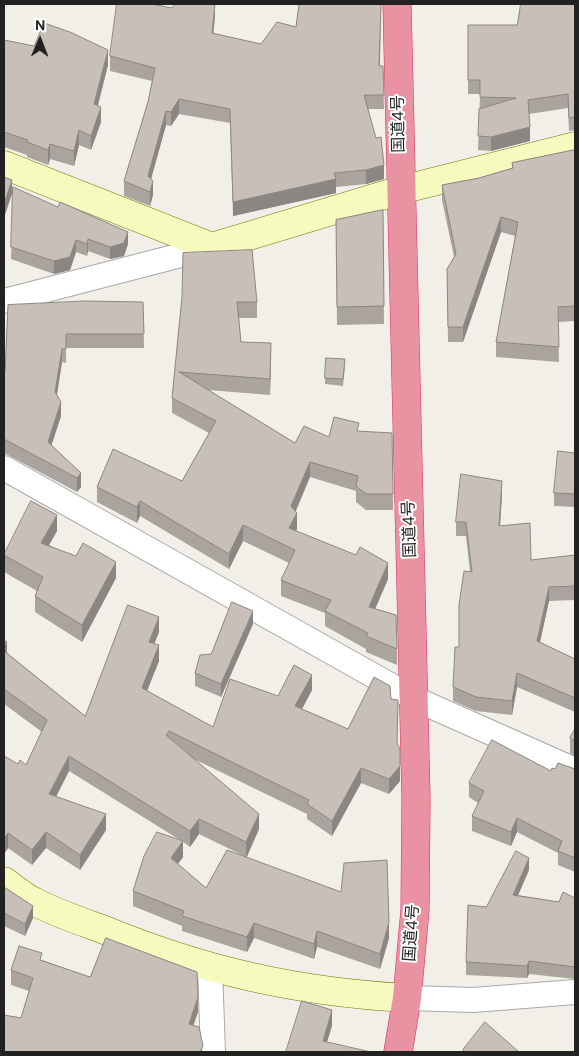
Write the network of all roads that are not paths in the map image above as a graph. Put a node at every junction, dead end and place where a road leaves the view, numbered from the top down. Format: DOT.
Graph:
graph roads {
  1 [pos="397,4"];
  2 [pos="575,146"];
  3 [pos="4,165"];
  4 [pos="401,190"];
  5 [pos="212,247"];
  6 [pos="4,301"];
  7 [pos="4,468"];
  8 [pos="415,699"];
  9 [pos="575,770"];
  10 [pos="4,881"];
  11 [pos="210,968"];
  12 [pos="575,992"];
  13 [pos="407,998"];
  14 [pos="213,1052"];
  15 [pos="398,1052"];
  1 -- 4 [label="highway, 国道4号"];
  2 -- 4 [label="street"];
  3 -- 5 [label="street"];
  4 -- 5 [label="street"];
  4 -- 8 [label="highway, 国道4号"];
  5 -- 6 [label="street"];
  7 -- 8 [label="street"];
  8 -- 9 [label="street"];
  8 -- 13 [label="highway, 国道4号"];
  10 -- 11 [label="street"];
  11 -- 13 [label="street"];
  11 -- 14 [label="street"];
  12 -- 13 [label="street"];
  13 -- 15 [label="highway, 国道4号"];
}
